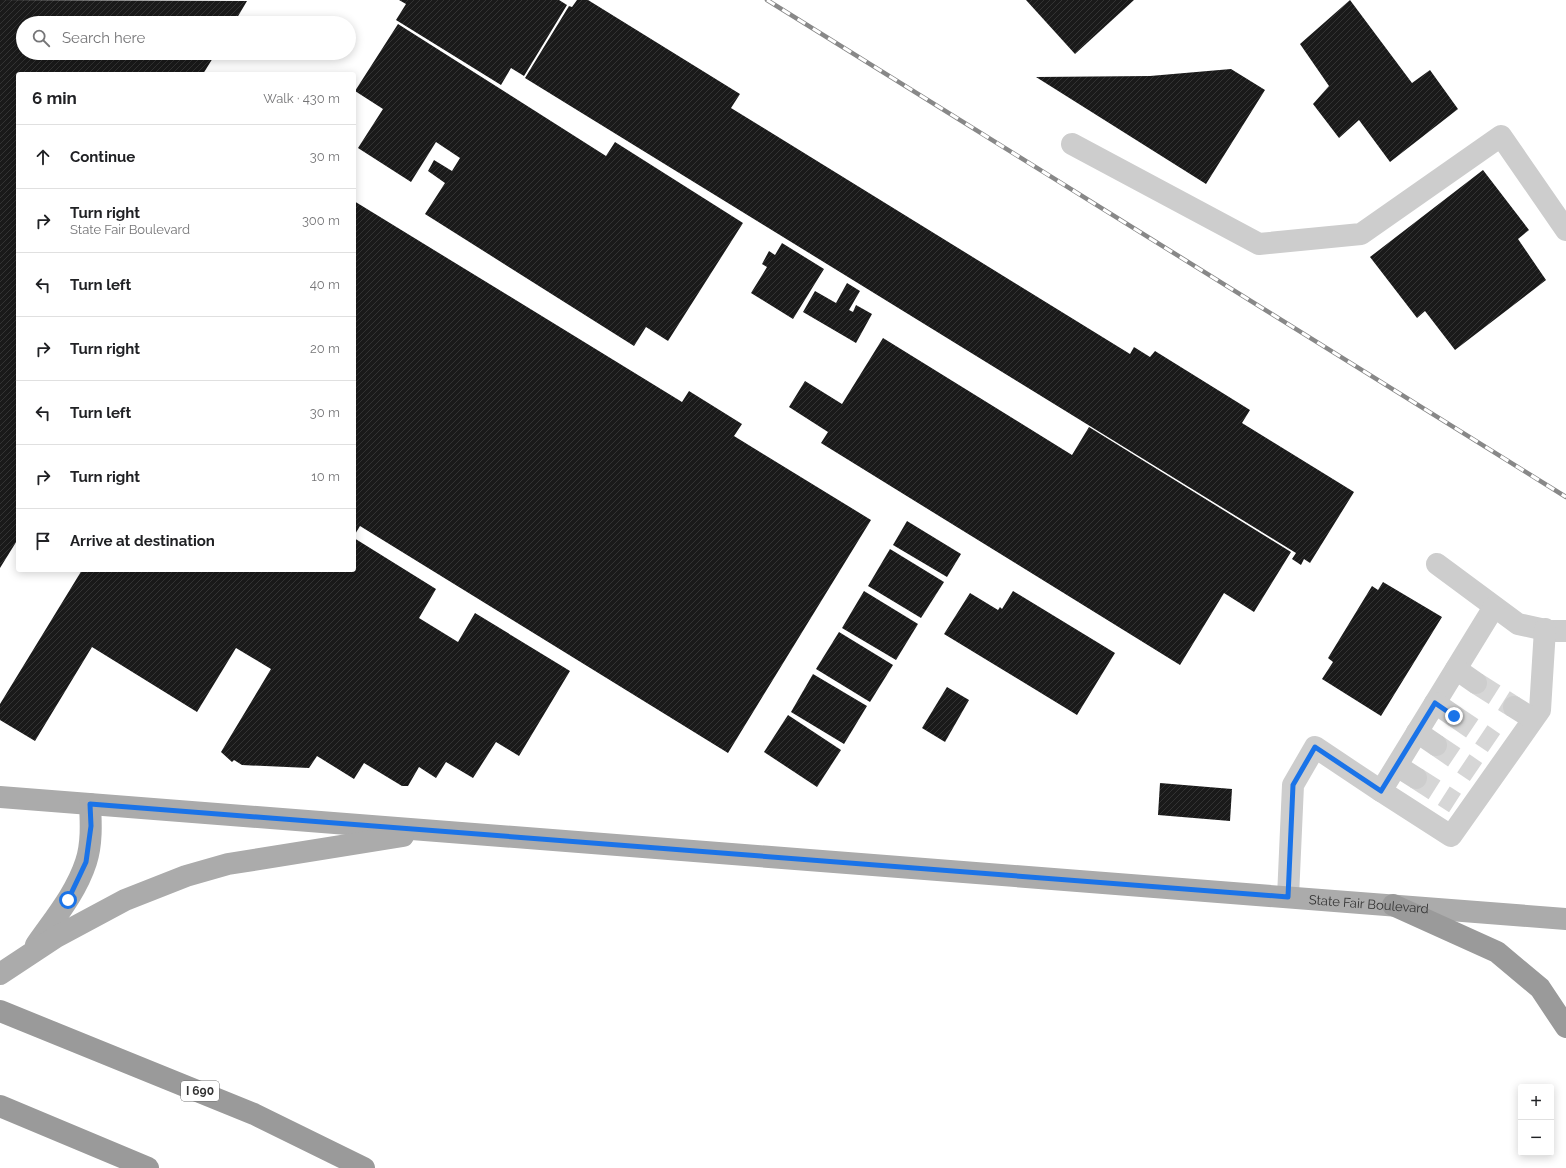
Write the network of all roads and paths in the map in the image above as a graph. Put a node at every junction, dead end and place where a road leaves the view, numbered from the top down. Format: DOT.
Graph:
graph roads {
  1 [pos="1072,144"];
  2 [pos="1566,230"];
  3 [pos="1437,564"];
  4 [pos="1494,607"];
  5 [pos="1555,630"];
  6 [pos="1456,669"];
  7 [pos="1476,682"];
  8 [pos="1435,703"];
  9 [pos="1514,707"];
  10 [pos="1454,716"];
  11 [pos="1533,719"];
  12 [pos="1417,732"];
  13 [pos="1436,745"];
  14 [pos="1397,766"];
  15 [pos="1416,778"];
  16 [pos="1381,791"];
  17 [pos="0,796"];
  18 [pos="90,804"];
  19 [pos="428,830"];
  20 [pos="1288,897"];
  21 [pos="1393,905"];
  22 [pos="1566,919"];
  23 [pos="29,954"];
  24 [pos="0,974"];
  25 [pos="0,1011"];
  26 [pos="1566,1027"];
  27 [pos="0,1106"];
  28 [pos="148,1168"];
  29 [pos="364,1168"];
  1 -- 2 [label="lane"];
  3 -- 4 [label="lane"];
  4 -- 5 [label="lane"];
  4 -- 6 [label="lane"];
  5 -- 11 [label="lane"];
  6 -- 7 [label="lane"];
  6 -- 8 [label="lane"];
  8 -- 10 [label="lane"];
  8 -- 12 [label="lane"];
  9 -- 11 [label="lane"];
  11 -- 16 [label="lane"];
  12 -- 13 [label="lane"];
  12 -- 14 [label="lane"];
  14 -- 15 [label="lane"];
  14 -- 16 [label="lane"];
  16 -- 20 [label="lane"];
  17 -- 18 [label="main road, State Fair Boulevard"];
  18 -- 19 [label="main road, State Fair Boulevard"];
  18 -- 23 [label="main road"];
  19 -- 20 [label="main road, State Fair Boulevard"];
  19 -- 23 [label="main road"];
  20 -- 21 [label="main road, State Fair Boulevard"];
  21 -- 22 [label="main road, State Fair Boulevard"];
  21 -- 26 [label="highway"];
  23 -- 24 [label="main road"];
  25 -- 29 [label="highway, I 690"];
  27 -- 28 [label="highway"];
}
